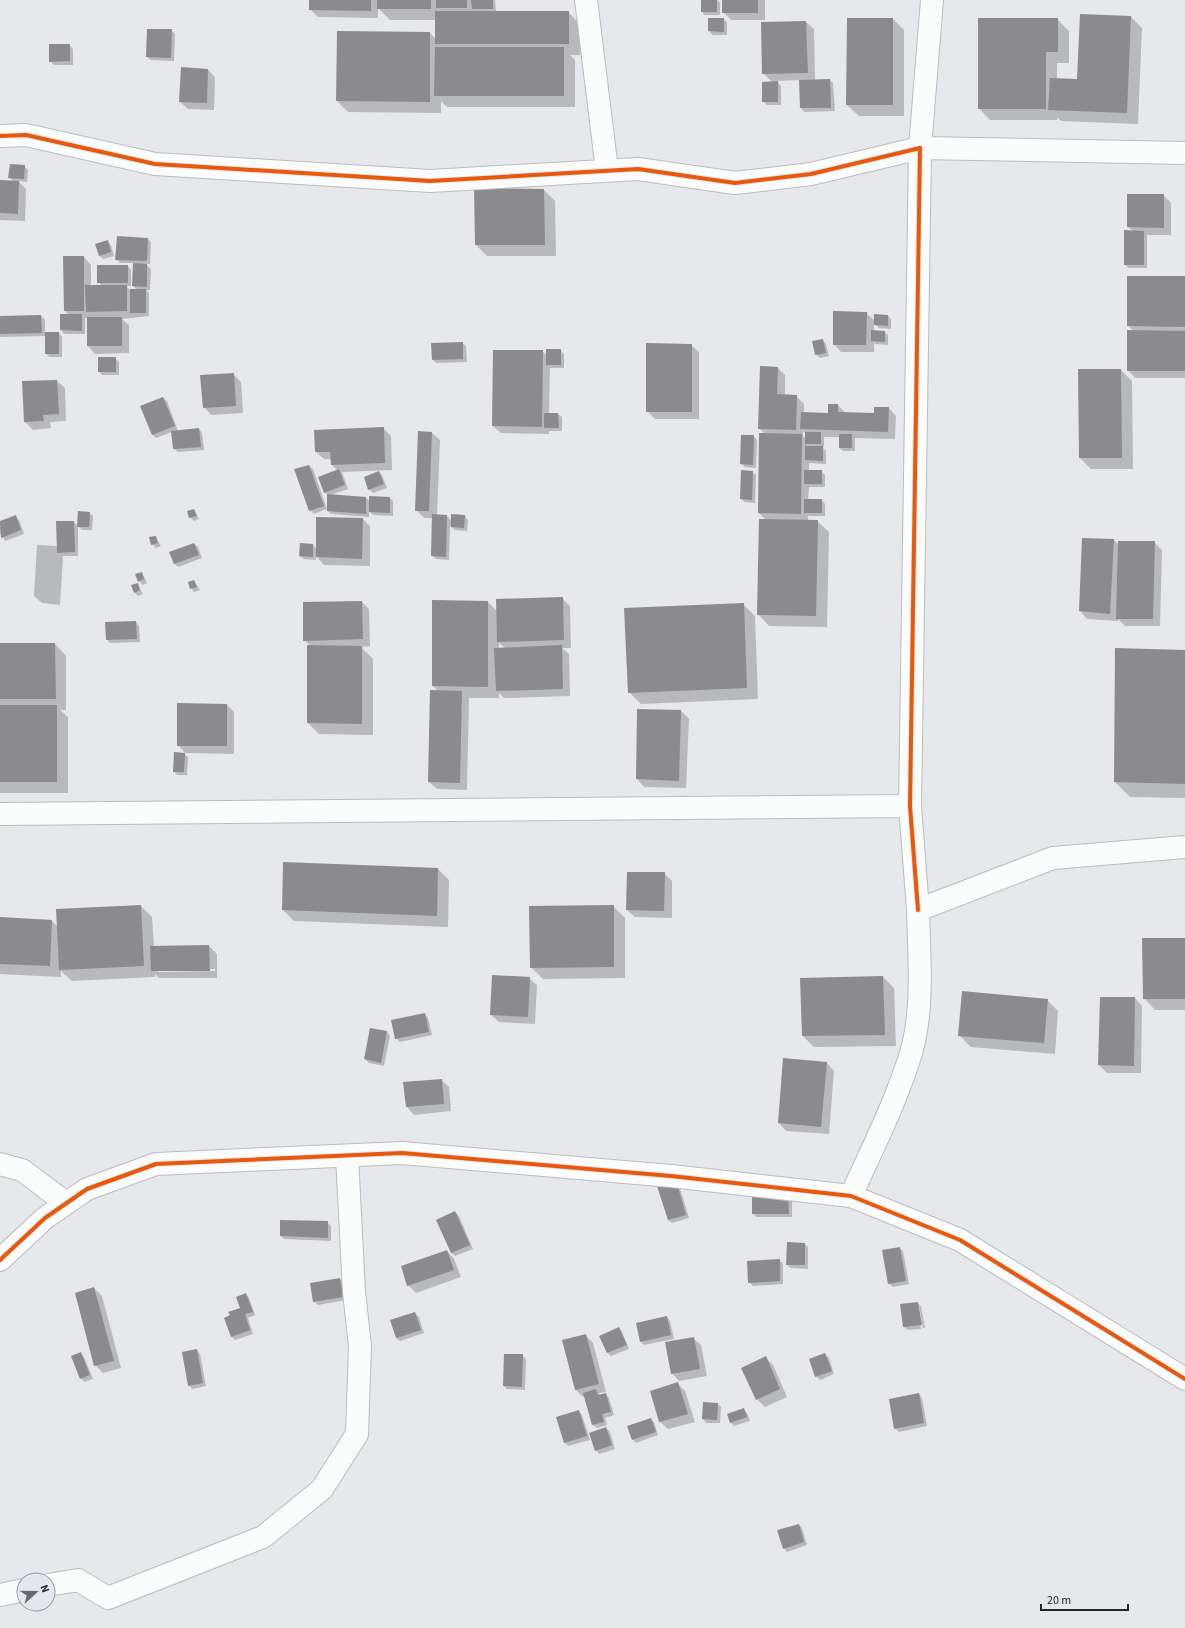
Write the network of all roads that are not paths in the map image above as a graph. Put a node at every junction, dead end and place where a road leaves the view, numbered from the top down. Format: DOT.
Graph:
graph roads {
  1 [pos="586,0"];
  2 [pos="932,0"];
  3 [pos="0,136"];
  4 [pos="920,148"];
  5 [pos="1185,153"];
  6 [pos="607,170"];
  7 [pos="910,806"];
  8 [pos="0,814"];
  9 [pos="1185,847"];
  10 [pos="918,910"];
  11 [pos="347,1156"];
  12 [pos="0,1164"];
  13 [pos="851,1196"];
  14 [pos="66,1203"];
  15 [pos="0,1260"];
  16 [pos="1185,1379"];
  17 [pos="56,1584"];
  18 [pos="16,1592"];
  19 [pos="0,1595"];
  1 -- 6 [label="street"];
  2 -- 4 [label="street"];
  3 -- 6 [label="street"];
  4 -- 5 [label="street"];
  4 -- 6 [label="street"];
  4 -- 7 [label="street"];
  7 -- 8 [label="street"];
  7 -- 10 [label="street"];
  9 -- 10 [label="street"];
  10 -- 13 [label="street"];
  11 -- 13 [label="street"];
  11 -- 14 [label="street"];
  11 -- 17 [label="street"];
  12 -- 14 [label="street"];
  13 -- 16 [label="street"];
  14 -- 15 [label="street"];
  18 -- 19 [label="street"];
}
